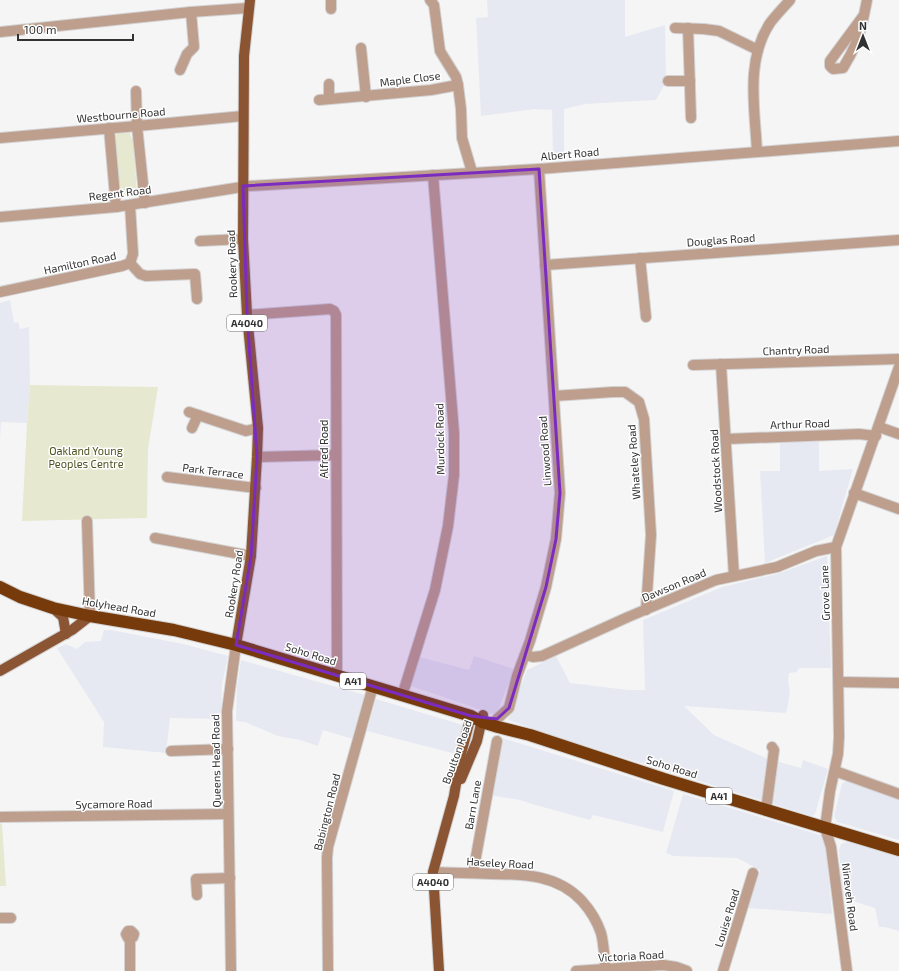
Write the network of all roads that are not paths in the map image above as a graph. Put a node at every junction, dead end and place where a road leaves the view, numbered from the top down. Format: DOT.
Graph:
graph roads {
  1 [pos="430,0"];
  2 [pos="790,0"];
  3 [pos="867,0"];
  4 [pos="249,4"];
  5 [pos="191,12"];
  6 [pos="864,15"];
  7 [pos="675,28"];
  8 [pos="688,28"];
  9 [pos="0,32"];
  10 [pos="361,48"];
  11 [pos="758,50"];
  12 [pos="180,70"];
  13 [pos="668,81"];
  14 [pos="690,81"];
  15 [pos="328,84"];
  16 [pos="458,85"];
  17 [pos="136,91"];
  18 [pos="366,97"];
  19 [pos="330,99"];
  20 [pos="318,100"];
  21 [pos="244,116"];
  22 [pos="691,118"];
  23 [pos="138,126"];
  24 [pos="109,128"];
  25 [pos="0,138"];
  26 [pos="899,141"];
  27 [pos="757,152"];
  28 [pos="538,169"];
  29 [pos="472,172"];
  30 [pos="433,175"];
  31 [pos="243,186"];
  32 [pos="145,203"];
  33 [pos="130,205"];
  34 [pos="116,207"];
  35 [pos="0,217"];
  36 [pos="243,239"];
  37 [pos="899,240"];
  38 [pos="200,241"];
  39 [pos="640,258"];
  40 [pos="130,263"];
  41 [pos="545,265"];
  42 [pos="0,292"];
  43 [pos="197,299"];
  44 [pos="247,315"];
  45 [pos="646,317"];
  46 [pos="899,359"];
  47 [pos="721,364"];
  48 [pos="693,365"];
  49 [pos="899,367"];
  50 [pos="554,396"];
  51 [pos="192,428"];
  52 [pos="258,428"];
  53 [pos="877,431"];
  54 [pos="899,434"];
  55 [pos="726,439"];
  56 [pos="336,456"];
  57 [pos="258,457"];
  58 [pos="167,477"];
  59 [pos="256,488"];
  60 [pos="854,493"];
  61 [pos="899,509"];
  62 [pos="87,521"];
  63 [pos="155,538"];
  64 [pos="836,547"];
  65 [pos="251,556"];
  66 [pos="734,576"];
  67 [pos="0,587"];
  68 [pos="53,608"];
  69 [pos="646,610"];
  70 [pos="90,616"];
  71 [pos="66,634"];
  72 [pos="236,645"];
  73 [pos="524,655"];
  74 [pos="0,671"];
  75 [pos="337,676"];
  76 [pos="839,682"];
  77 [pos="899,683"];
  78 [pos="373,686"];
  79 [pos="402,696"];
  80 [pos="478,718"];
  81 [pos="497,719"];
  82 [pos="530,734"];
  83 [pos="497,741"];
  84 [pos="772,747"];
  85 [pos="228,749"];
  86 [pos="171,751"];
  87 [pos="835,771"];
  88 [pos="899,794"];
  89 [pos="766,810"];
  90 [pos="228,814"];
  91 [pos="0,817"];
  92 [pos="825,828"];
  93 [pos="899,850"];
  94 [pos="433,872"];
  95 [pos="473,873"];
  96 [pos="753,873"];
  97 [pos="230,878"];
  98 [pos="197,895"];
  99 [pos="0,918"];
  100 [pos="11,918"];
  101 [pos="130,938"];
  102 [pos="606,969"];
  103 [pos="130,971"];
  104 [pos="232,971"];
  105 [pos="328,971"];
  106 [pos="439,971"];
  107 [pos="576,971"];
  108 [pos="687,971"];
  109 [pos="723,971"];
  110 [pos="847,971"];
  1 -- 16 [label="street"];
  2 -- 11 [label="street"];
  3 -- 6 [label="street"];
  4 -- 5 [label="street"];
  4 -- 21 [label="main road, Rookery Road / A4040"];
  5 -- 9 [label="street"];
  5 -- 12 [label="street"];
  6 -- 6 [label="street"];
  7 -- 8 [label="street"];
  8 -- 11 [label="street"];
  8 -- 14 [label="street"];
  10 -- 18 [label="street, Maple Close"];
  11 -- 27 [label="street"];
  13 -- 14 [label="street"];
  14 -- 22 [label="street"];
  15 -- 19 [label="street"];
  16 -- 18 [label="street, Maple Close"];
  16 -- 29 [label="street"];
  17 -- 23 [label="street"];
  18 -- 19 [label="street, Maple Close"];
  19 -- 20 [label="street, Maple Close"];
  21 -- 23 [label="street, Westbourne Road"];
  21 -- 31 [label="main road, Rookery Road / A4040"];
  23 -- 24 [label="street, Westbourne Road"];
  23 -- 32 [label="street"];
  24 -- 25 [label="street, Westbourne Road"];
  24 -- 34 [label="street"];
  26 -- 27 [label="street, Albert Road"];
  27 -- 28 [label="street, Albert Road"];
  28 -- 29 [label="street, Albert Road"];
  28 -- 41 [label="street, Linwood Road"];
  29 -- 30 [label="street, Albert Road"];
  30 -- 31 [label="street, Albert Road"];
  30 -- 79 [label="street, Murdock Road"];
  31 -- 32 [label="street, Regent Road"];
  31 -- 36 [label="main road, Rookery Road / A4040"];
  32 -- 33 [label="street, Regent Road"];
  33 -- 34 [label="street, Regent Road"];
  33 -- 40 [label="street, Hamilton Road"];
  34 -- 35 [label="street, Regent Road"];
  36 -- 38 [label="street"];
  36 -- 44 [label="main road, Rookery Road / A4040"];
  37 -- 39 [label="street, Douglas Road"];
  39 -- 41 [label="street, Douglas Road"];
  39 -- 45 [label="street"];
  40 -- 42 [label="street, Hamilton Road"];
  40 -- 43 [label="street"];
  41 -- 50 [label="street, Linwood Road"];
  44 -- 52 [label="main road, Rookery Road / A4040"];
  44 -- 56 [label="street, Alfred Road"];
  46 -- 47 [label="street, Chantry Road"];
  47 -- 48 [label="street, Chantry Road"];
  47 -- 55 [label="street, Woodstock Road"];
  49 -- 53 [label="street, Grove Lane"];
  50 -- 69 [label="street, Whateley Road"];
  50 -- 73 [label="street, Linwood Road"];
  51 -- 52 [label="street"];
  52 -- 57 [label="main road, Rookery Road / A4040"];
  53 -- 54 [label="street, Arthur Road"];
  53 -- 55 [label="street, Arthur Road"];
  53 -- 60 [label="street, Grove Lane"];
  55 -- 66 [label="street, Woodstock Road"];
  56 -- 57 [label="street"];
  56 -- 75 [label="street, Alfred Road"];
  57 -- 59 [label="main road, Rookery Road / A4040"];
  58 -- 59 [label="street, Park Terrace"];
  59 -- 65 [label="main road, Rookery Road / A4040"];
  60 -- 61 [label="street"];
  60 -- 64 [label="street, Grove Lane"];
  62 -- 70 [label="street"];
  63 -- 65 [label="street"];
  64 -- 66 [label="street, Dawson Road"];
  64 -- 76 [label="street, Grove Lane"];
  65 -- 72 [label="main road, Rookery Road / A4040"];
  66 -- 69 [label="street, Dawson Road"];
  67 -- 68 [label="highway, Holyhead Road / A41"];
  68 -- 70 [label="highway, Holyhead Road / A41"];
  68 -- 71 [label="main road"];
  69 -- 73 [label="street, Dawson Road"];
  70 -- 71 [label="main road"];
  70 -- 72 [label="highway, Holyhead Road / A41"];
  71 -- 74 [label="main road"];
  72 -- 75 [label="highway, Soho Road / A41"];
  72 -- 85 [label="street, Queens Head Road"];
  73 -- 81 [label="street, Linwood Road"];
  75 -- 78 [label="highway, Soho Road / A41"];
  76 -- 77 [label="street"];
  76 -- 87 [label="street, Grove Lane"];
  78 -- 79 [label="highway, Soho Road / A41"];
  78 -- 105 [label="street, Babington Road"];
  79 -- 80 [label="highway, Soho Road / A41"];
  80 -- 81 [label="highway, Soho Road / A41"];
  80 -- 82 [label="highway, Soho Road / A41"];
  80 -- 94 [label="main road, Boulton Road / A4040"];
  81 -- 82 [label="highway, Soho Road / A41"];
  82 -- 89 [label="highway, Soho Road / A41"];
  83 -- 95 [label="street, Barn Lane"];
  84 -- 89 [label="street"];
  85 -- 86 [label="street"];
  85 -- 90 [label="street, Queens Head Road"];
  87 -- 88 [label="street"];
  87 -- 92 [label="street, Grove Lane"];
  89 -- 92 [label="highway, Soho Road / A41"];
  90 -- 91 [label="street, Sycamore Road"];
  90 -- 97 [label="street, Queens Head Road"];
  92 -- 93 [label="highway, Soho Road / A41"];
  92 -- 110 [label="street, Nineveh Road"];
  94 -- 95 [label="street, Haseley Road"];
  94 -- 106 [label="main road, Boulton Road / A4040"];
  95 -- 102 [label="street, Haseley Road"];
  96 -- 109 [label="street, Louise Road"];
  97 -- 98 [label="street"];
  97 -- 104 [label="street, Queens Head Road"];
  99 -- 100 [label="street"];
  101 -- 103 [label="street"];
  102 -- 107 [label="street, Victoria Road"];
  102 -- 108 [label="street, Victoria Road"];
}
